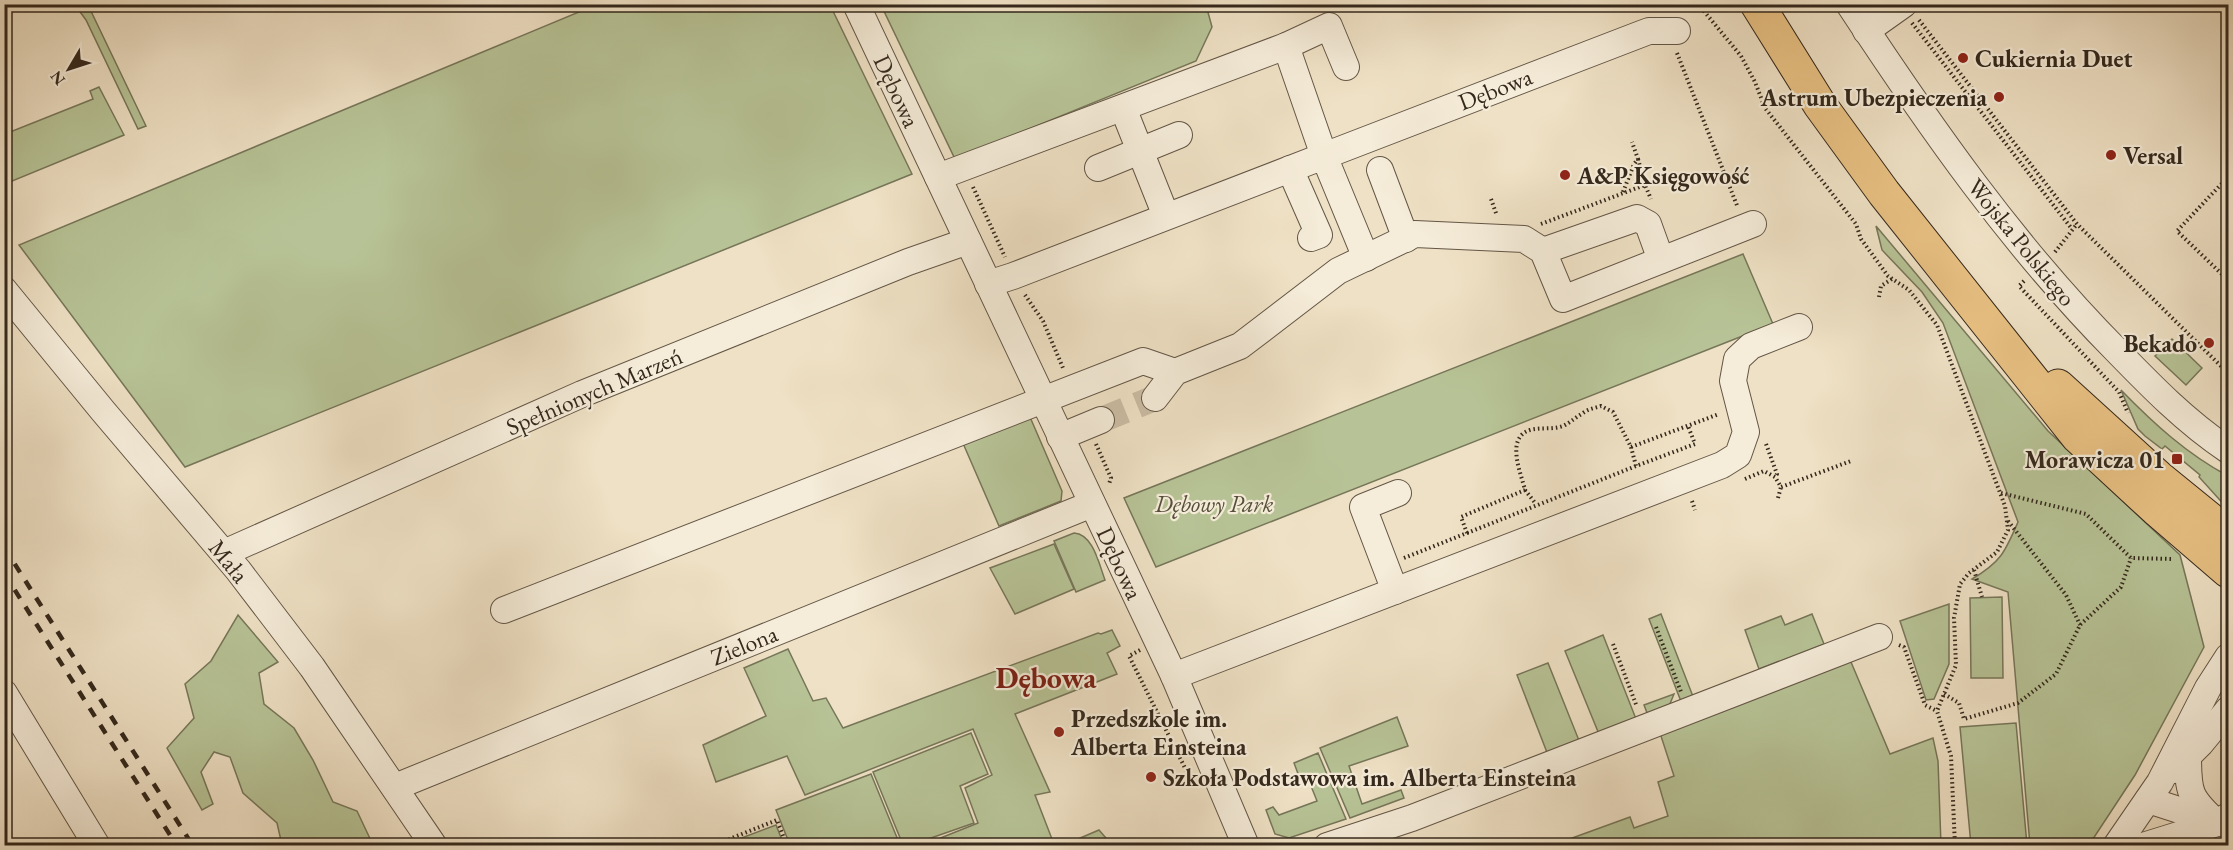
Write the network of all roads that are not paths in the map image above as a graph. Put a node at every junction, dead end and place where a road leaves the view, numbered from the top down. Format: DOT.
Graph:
graph roads {
  1 [pos="856,4"];
  2 [pos="1757,4"];
  3 [pos="1849,4"];
  4 [pos="1908,11"];
  5 [pos="1866,31"];
  6 [pos="1673,32"];
  7 [pos="1286,46"];
  8 [pos="1346,67"];
  9 [pos="1123,108"];
  10 [pos="1179,135"];
  11 [pos="1140,151"];
  12 [pos="1324,156"];
  13 [pos="1098,168"];
  14 [pos="1290,169"];
  15 [pos="1380,170"];
  16 [pos="938,177"];
  17 [pos="1166,216"];
  18 [pos="1750,225"];
  19 [pos="1311,238"];
  20 [pos="1406,239"];
  21 [pos="968,241"];
  22 [pos="1543,251"];
  23 [pos="1366,258"];
  24 [pos="1661,260"];
  25 [pos="988,284"];
  26 [pos="4,290"];
  27 [pos="1986,320"];
  28 [pos="1799,327"];
  29 [pos="1175,372"];
  30 [pos="1155,398"];
  31 [pos="1043,400"];
  32 [pos="1101,420"];
  33 [pos="1060,437"];
  34 [pos="2229,450"];
  35 [pos="1398,493"];
  36 [pos="1092,504"];
  37 [pos="2229,534"];
  38 [pos="224,554"];
  39 [pos="2229,571"];
  40 [pos="1395,591"];
  41 [pos="504,610"];
  42 [pos="1879,637"];
  43 [pos="2229,657"];
  44 [pos="1174,676"];
  45 [pos="4,693"];
  46 [pos="2229,710"];
  47 [pos="2188,756"];
  48 [pos="396,787"];
  49 [pos="2154,791"];
  50 [pos="2223,819"];
  51 [pos="2179,840"];
  52 [pos="97,846"];
  53 [pos="434,846"];
  54 [pos="1246,846"];
  55 [pos="1327,846"];
  56 [pos="2116,846"];
  57 [pos="2143,846"];
  1 -- 16 [label="street, Dębowa"];
  2 -- 27 [label="main road"];
  3 -- 5 [label="street, Wojska Polskiego"];
  4 -- 5 [label="street"];
  5 -- 34 [label="street, Wojska Polskiego"];
  6 -- 12 [label="street, Dębowa"];
  7 -- 8 [label="street"];
  7 -- 9 [label="street"];
  7 -- 12 [label="street"];
  9 -- 11 [label="street"];
  9 -- 16 [label="street"];
  10 -- 11 [label="street"];
  11 -- 13 [label="street"];
  11 -- 17 [label="street"];
  12 -- 14 [label="street, Dębowa"];
  12 -- 23 [label="street"];
  14 -- 17 [label="street, Dębowa"];
  14 -- 19 [label="street"];
  15 -- 20 [label="street"];
  16 -- 21 [label="street, Dębowa"];
  17 -- 25 [label="street, Dębowa"];
  18 -- 24 [label="street"];
  20 -- 22 [label="street"];
  20 -- 23 [label="street"];
  21 -- 25 [label="street, Dębowa"];
  21 -- 38 [label="street, Spełnionych Marzeń"];
  22 -- 24 [label="street"];
  22 -- 24 [label="street"];
  23 -- 29 [label="street"];
  25 -- 31 [label="street, Dębowa"];
  26 -- 38 [label="street, Mała"];
  27 -- 37 [label="main road"];
  27 -- 39 [label="main road"];
  28 -- 40 [label="street"];
  29 -- 30 [label="street"];
  29 -- 31 [label="street"];
  31 -- 33 [label="street, Dębowa"];
  31 -- 41 [label="street"];
  32 -- 33 [label="street"];
  33 -- 36 [label="street, Dębowa"];
  35 -- 40 [label="street"];
  36 -- 44 [label="street, Dębowa"];
  36 -- 48 [label="street, Zielona"];
  38 -- 48 [label="street, Mała"];
  40 -- 44 [label="street"];
  42 -- 55 [label="street"];
  43 -- 49 [label="street"];
  44 -- 54 [label="street, Dębowa"];
  45 -- 52 [label="street"];
  46 -- 47 [label="street"];
  47 -- 49 [label="street"];
  47 -- 50 [label="street"];
  48 -- 53 [label="street, Mała"];
  49 -- 50 [label="street"];
  49 -- 56 [label="street"];
  50 -- 51 [label="street"];
  51 -- 57 [label="street"];
}
